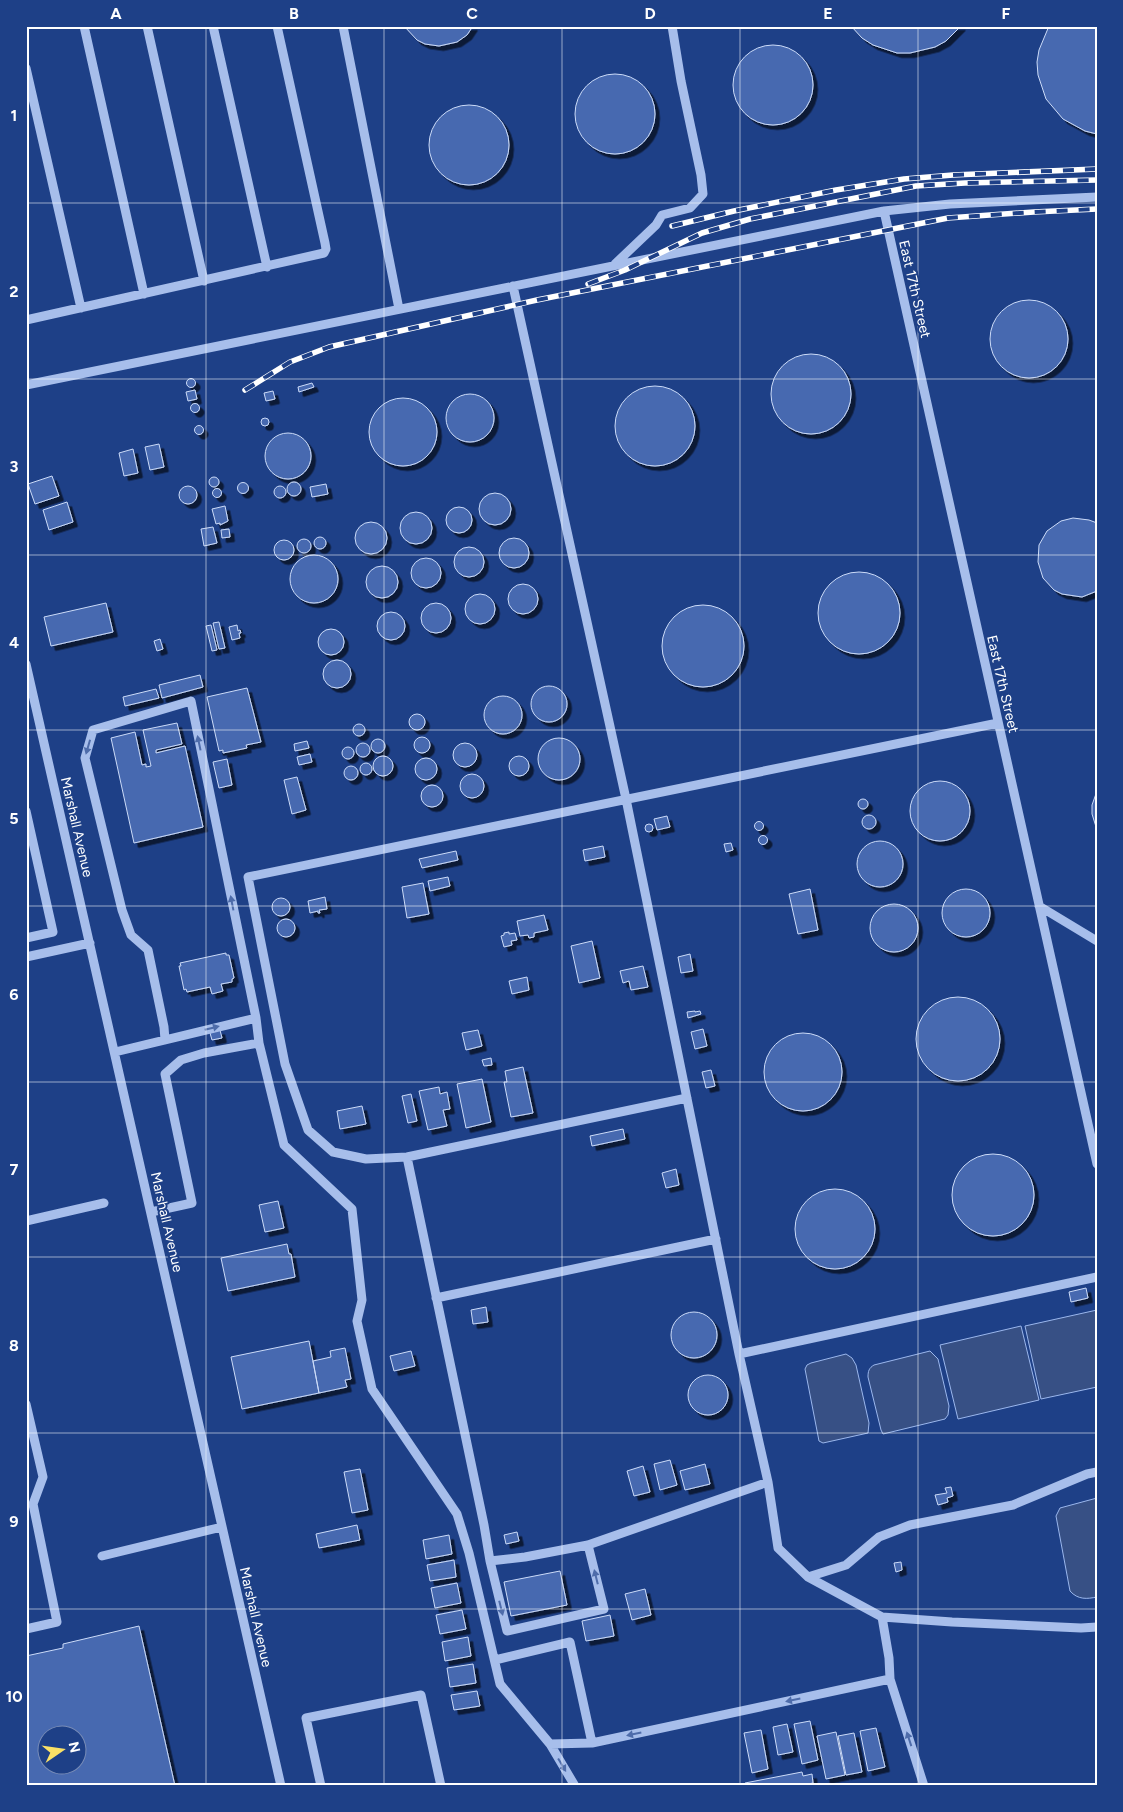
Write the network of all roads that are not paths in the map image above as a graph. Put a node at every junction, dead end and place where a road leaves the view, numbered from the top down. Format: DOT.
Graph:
graph roads {
  1 [pos="84,26"];
  2 [pos="147,26"];
  3 [pos="213,26"];
  4 [pos="277,26"];
  5 [pos="344,26"];
  6 [pos="672,26"];
  7 [pos="26,68"];
  8 [pos="1097,197"];
  9 [pos="884,211"];
  10 [pos="615,265"];
  11 [pos="267,267"];
  12 [pos="204,281"];
  13 [pos="513,286"];
  14 [pos="144,294"];
  15 [pos="81,308"];
  16 [pos="399,309"];
  17 [pos="26,320"];
  18 [pos="26,385"];
  19 [pos="26,664"];
  20 [pos="998,723"];
  21 [pos="626,799"];
  22 [pos="26,811"];
  23 [pos="1039,906"];
  24 [pos="26,938"];
  25 [pos="1097,941"];
  26 [pos="90,943"];
  27 [pos="26,958"];
  28 [pos="256,1018"];
  29 [pos="165,1040"];
  30 [pos="259,1043"];
  31 [pos="115,1052"];
  32 [pos="687,1098"];
  33 [pos="407,1157"];
  34 [pos="1096,1158"];
  35 [pos="104,1203"];
  36 [pos="151,1212"];
  37 [pos="26,1221"];
  38 [pos="716,1239"];
  39 [pos="1097,1278"];
  40 [pos="436,1298"];
  41 [pos="739,1354"];
  42 [pos="26,1404"];
  43 [pos="1097,1472"];
  44 [pos="768,1482"];
  45 [pos="222,1527"];
  46 [pos="588,1545"];
  47 [pos="102,1556"];
  48 [pos="490,1561"];
  49 [pos="808,1577"];
  50 [pos="882,1617"];
  51 [pos="1097,1626"];
  52 [pos="26,1630"];
  53 [pos="495,1660"];
  54 [pos="890,1679"];
  55 [pos="592,1743"];
  56 [pos="550,1744"];
  57 [pos="281,1786"];
  58 [pos="321,1786"];
  59 [pos="441,1786"];
  60 [pos="575,1786"];
  61 [pos="924,1786"];
  1 -- 14 [label="street"];
  2 -- 12 [label="street"];
  3 -- 11 [label="street"];
  4 -- 11 [label="street"];
  5 -- 16 [label="street"];
  6 -- 10 [label="street"];
  7 -- 15 [label="street"];
  8 -- 9 [label="street"];
  9 -- 10 [label="street"];
  9 -- 20 [label="street, East 17th Street"];
  10 -- 13 [label="street"];
  11 -- 12 [label="street"];
  12 -- 14 [label="street"];
  13 -- 16 [label="street"];
  13 -- 21 [label="street"];
  14 -- 15 [label="street"];
  15 -- 17 [label="street"];
  16 -- 18 [label="street"];
  19 -- 26 [label="street, Marshall Avenue"];
  20 -- 21 [label="street"];
  20 -- 23 [label="street, East 17th Street"];
  21 -- 32 [label="street"];
  21 -- 33 [label="street"];
  22 -- 24 [label="street"];
  23 -- 25 [label="street"];
  23 -- 34 [label="street, East 17th Street"];
  26 -- 27 [label="street"];
  26 -- 31 [label="street, Marshall Avenue"];
  29 -- 28 [label="street, one-way"];
  28 -- 29 [label="street, one-way"];
  28 -- 30 [label="street"];
  29 -- 31 [label="street"];
  30 -- 36 [label="street"];
  30 -- 53 [label="street"];
  31 -- 36 [label="street, Marshall Avenue"];
  32 -- 33 [label="street"];
  32 -- 38 [label="street"];
  33 -- 40 [label="street"];
  35 -- 37 [label="street"];
  36 -- 45 [label="street, Marshall Avenue"];
  38 -- 40 [label="street"];
  38 -- 41 [label="street"];
  39 -- 41 [label="street"];
  40 -- 48 [label="street"];
  41 -- 44 [label="street"];
  42 -- 52 [label="street"];
  43 -- 49 [label="street"];
  44 -- 46 [label="street"];
  44 -- 49 [label="street"];
  45 -- 47 [label="street"];
  45 -- 57 [label="street, Marshall Avenue"];
  46 -- 48 [label="street"];
  48 -- 46 [label="street, one-way"];
  49 -- 50 [label="street"];
  50 -- 51 [label="street"];
  50 -- 54 [label="street"];
  53 -- 55 [label="street"];
  53 -- 56 [label="street"];
  54 -- 55 [label="street, one-way"];
  61 -- 54 [label="street, one-way"];
  55 -- 56 [label="street"];
  56 -- 60 [label="street, one-way"];
  58 -- 59 [label="street"];
}
